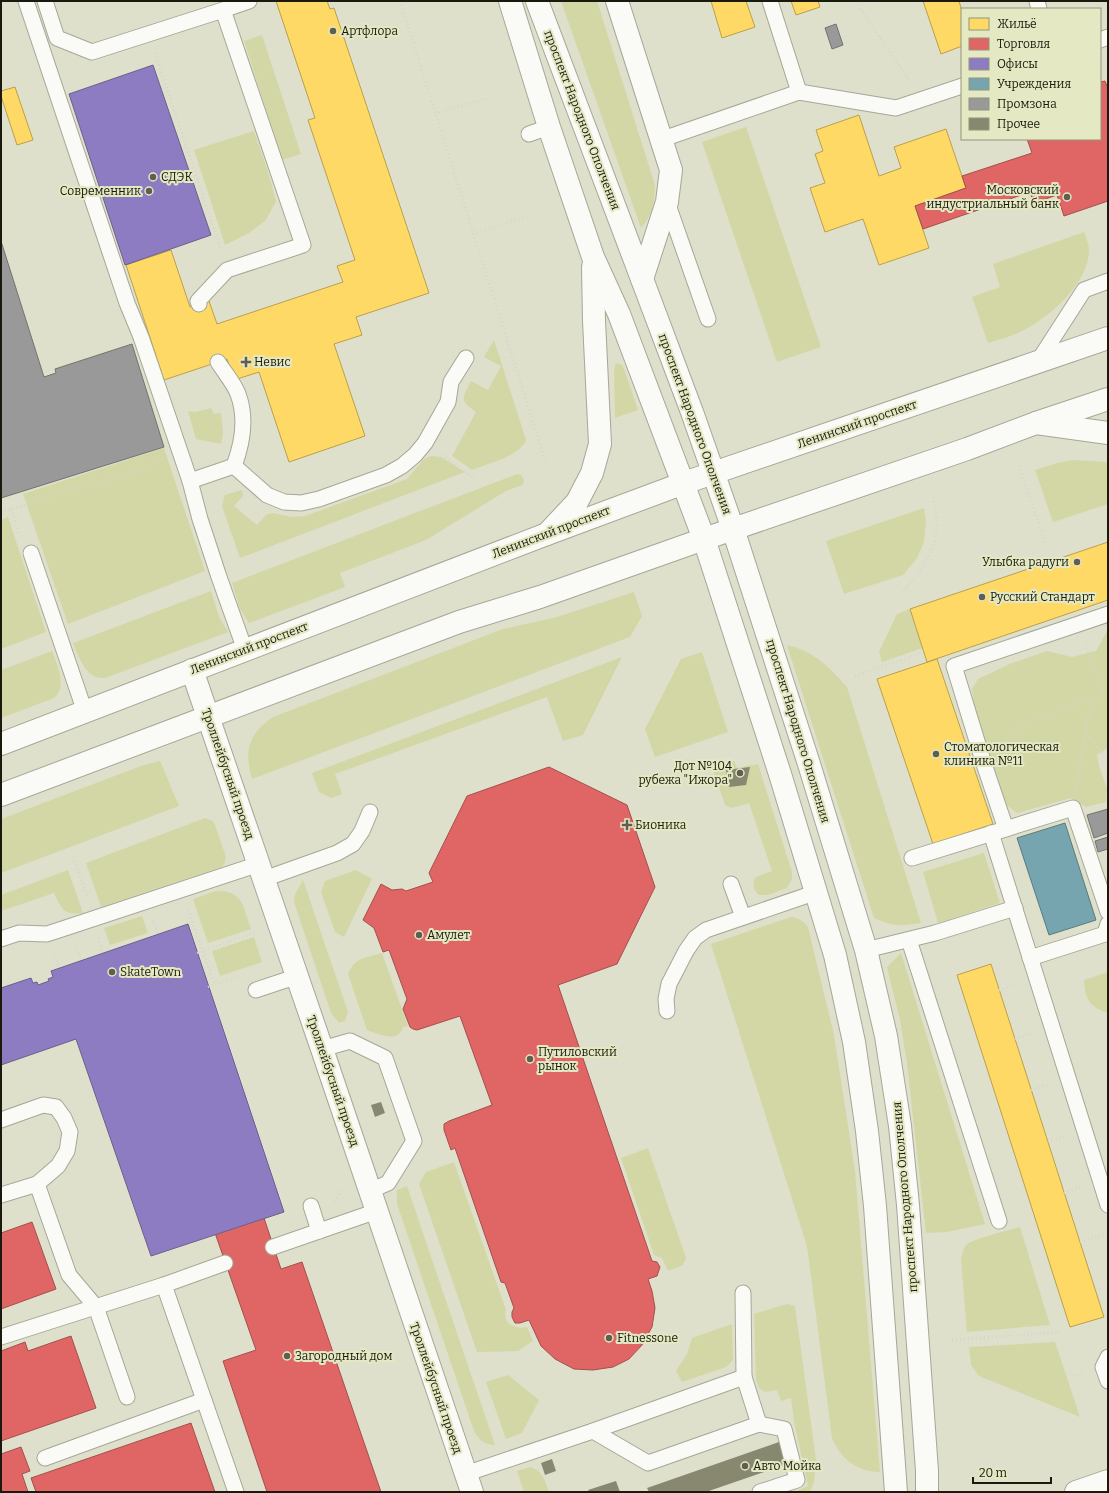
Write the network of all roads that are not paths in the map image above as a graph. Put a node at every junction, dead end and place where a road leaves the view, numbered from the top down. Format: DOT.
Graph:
graph roads {
  1 [pos="26,1"];
  2 [pos="45,1"];
  3 [pos="249,1"];
  4 [pos="510,1"];
  5 [pos="537,1"];
  6 [pos="617,1"];
  7 [pos="770,1"];
  8 [pos="223,10"];
  9 [pos="961,86"];
  10 [pos="799,92"];
  11 [pos="549,127"];
  12 [pos="529,134"];
  13 [pos="660,140"];
  14 [pos="667,202"];
  15 [pos="593,257"];
  16 [pos="642,279"];
  17 [pos="1108,281"];
  18 [pos="199,304"];
  19 [pos="708,319"];
  20 [pos="1108,338"];
  21 [pos="466,358"];
  22 [pos="218,362"];
  23 [pos="1037,363"];
  24 [pos="1108,398"];
  25 [pos="1036,424"];
  26 [pos="1108,433"];
  27 [pos="234,466"];
  28 [pos="713,473"];
  29 [pos="190,481"];
  30 [pos="684,484"];
  31 [pos="733,529"];
  32 [pos="547,534"];
  33 [pos="704,539"];
  34 [pos="31,553"];
  35 [pos="1108,614"];
  36 [pos="245,650"];
  37 [pos="192,670"];
  38 [pos="85,712"];
  39 [pos="208,716"];
  40 [pos="1,744"];
  41 [pos="1,795"];
  42 [pos="370,812"];
  43 [pos="1006,829"];
  44 [pos="991,833"];
  45 [pos="912,858"];
  46 [pos="262,871"];
  47 [pos="731,884"];
  48 [pos="817,892"];
  49 [pos="1014,908"];
  50 [pos="1108,912"];
  51 [pos="743,917"];
  52 [pos="1108,924"];
  53 [pos="1,939"];
  54 [pos="909,940"];
  55 [pos="866,950"];
  56 [pos="1030,958"];
  57 [pos="298,976"];
  58 [pos="256,990"];
  59 [pos="668,1012"];
  60 [pos="322,1048"];
  61 [pos="1,1120"];
  62 [pos="37,1184"];
  63 [pos="1,1195"];
  64 [pos="373,1201"];
  65 [pos="1108,1205"];
  66 [pos="311,1206"];
  67 [pos="999,1221"];
  68 [pos="319,1231"];
  69 [pos="273,1247"];
  70 [pos="225,1263"];
  71 [pos="164,1285"];
  72 [pos="743,1292"];
  73 [pos="96,1307"];
  74 [pos="1,1337"];
  75 [pos="1108,1357"];
  76 [pos="744,1378"];
  77 [pos="1108,1381"];
  78 [pos="127,1397"];
  79 [pos="204,1400"];
  80 [pos="758,1424"];
  81 [pos="593,1431"];
  82 [pos="45,1458"];
  83 [pos="1108,1481"];
  84 [pos="469,1483"];
  85 [pos="236,1492"];
  86 [pos="760,1492"];
  87 [pos="896,1492"];
  88 [pos="927,1492"];
  89 [pos="1076,1492"];
  1 -- 29 [label="lane"];
  2 -- 8 [label="lane"];
  3 -- 8 [label="lane"];
  4 -- 11 [label="main road"];
  5 -- 16 [label="main road, проспект Народного Ополчения"];
  6 -- 13 [label="main road"];
  7 -- 10 [label="lane"];
  8 -- 18 [label="lane"];
  9 -- 10 [label="lane"];
  10 -- 13 [label="lane"];
  11 -- 12 [label="lane"];
  11 -- 15 [label="main road"];
  13 -- 14 [label="main road"];
  14 -- 16 [label="main road"];
  14 -- 19 [label="lane"];
  15 -- 30 [label="main road"];
  15 -- 32 [label="main road"];
  16 -- 28 [label="main road, проспект Народного Ополчения"];
  17 -- 23 [label="lane"];
  20 -- 23 [label="main road, Ленинский проспект"];
  21 -- 27 [label="lane"];
  22 -- 27 [label="lane"];
  23 -- 28 [label="main road, Ленинский проспект"];
  24 -- 25 [label="main road"];
  25 -- 26 [label="main road"];
  25 -- 31 [label="main road"];
  27 -- 29 [label="lane"];
  28 -- 30 [label="main road, Ленинский проспект"];
  28 -- 31 [label="main road, проспект Народного Ополчения"];
  29 -- 36 [label="lane"];
  30 -- 32 [label="main road, Ленинский проспект"];
  30 -- 33 [label="main road"];
  31 -- 33 [label="main road"];
  31 -- 55 [label="main road, проспект Народного Ополчения"];
  32 -- 36 [label="main road, Ленинский проспект"];
  33 -- 39 [label="main road"];
  33 -- 48 [label="main road"];
  34 -- 38 [label="lane"];
  35 -- 43 [label="lane"];
  36 -- 37 [label="main road, Ленинский проспект"];
  37 -- 38 [label="main road, Ленинский проспект"];
  37 -- 39 [label="main road, Троллейбусный проезд"];
  38 -- 40 [label="main road, Ленинский проспект"];
  39 -- 41 [label="main road"];
  39 -- 46 [label="main road, Троллейбусный проезд"];
  42 -- 46 [label="lane"];
  43 -- 44 [label="lane"];
  43 -- 50 [label="lane"];
  44 -- 45 [label="lane"];
  44 -- 49 [label="lane"];
  46 -- 53 [label="lane"];
  46 -- 57 [label="main road, Троллейбусный проезд"];
  47 -- 51 [label="lane"];
  48 -- 51 [label="lane"];
  48 -- 87 [label="main road"];
  49 -- 54 [label="lane"];
  49 -- 56 [label="lane"];
  51 -- 59 [label="lane"];
  52 -- 56 [label="lane"];
  54 -- 55 [label="lane"];
  54 -- 67 [label="lane"];
  55 -- 88 [label="main road, проспект Народного Ополчения"];
  56 -- 65 [label="lane"];
  57 -- 58 [label="lane"];
  57 -- 60 [label="main road, Троллейбусный проезд"];
  60 -- 64 [label="main road, Троллейбусный проезд"];
  60 -- 64 [label="lane"];
  61 -- 62 [label="lane"];
  62 -- 63 [label="lane"];
  62 -- 73 [label="lane"];
  64 -- 68 [label="lane"];
  64 -- 84 [label="main road, Троллейбусный проезд"];
  66 -- 68 [label="lane"];
  68 -- 69 [label="lane"];
  70 -- 71 [label="lane"];
  71 -- 73 [label="lane"];
  71 -- 79 [label="lane"];
  72 -- 76 [label="lane"];
  73 -- 74 [label="lane"];
  73 -- 78 [label="lane"];
  75 -- 77 [label="lane"];
  76 -- 80 [label="lane"];
  76 -- 81 [label="lane"];
  79 -- 82 [label="lane"];
  79 -- 85 [label="lane"];
  80 -- 81 [label="lane"];
  80 -- 86 [label="lane"];
  81 -- 84 [label="lane"];
  83 -- 89 [label="main road"];
}
